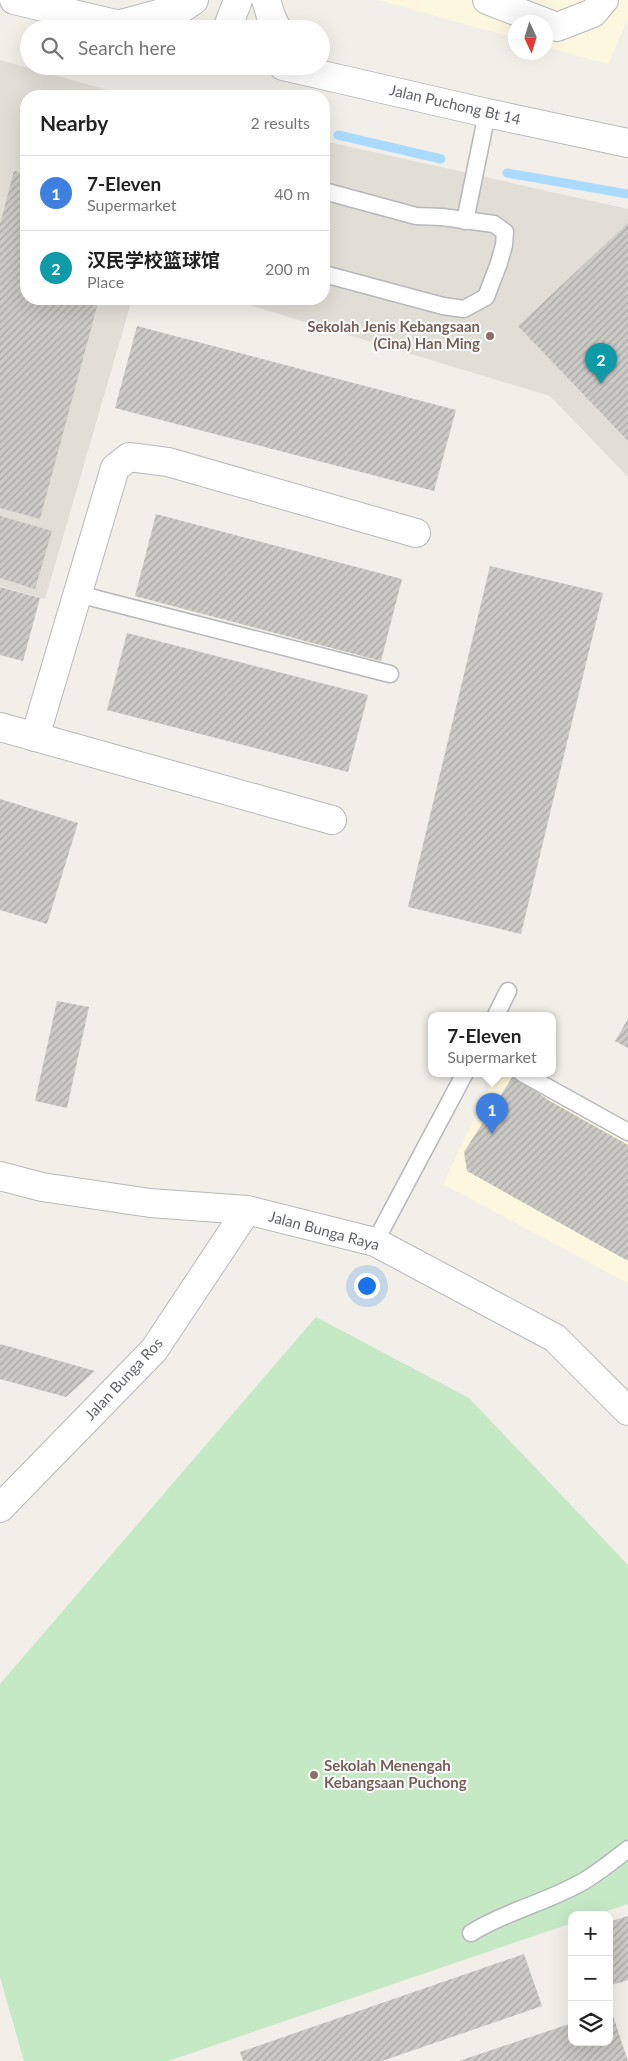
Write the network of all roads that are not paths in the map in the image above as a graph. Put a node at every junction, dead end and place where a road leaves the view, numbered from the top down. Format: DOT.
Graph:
graph roads {
  1 [pos="14,0"];
  2 [pos="194,0"];
  3 [pos="238,0"];
  4 [pos="266,0"];
  5 [pos="487,0"];
  6 [pos="604,0"];
  7 [pos="102,20"];
  8 [pos="146,20"];
  9 [pos="230,20"];
  10 [pos="273,20"];
  11 [pos="330,74"];
  12 [pos="487,113"];
  13 [pos="628,143"];
  14 [pos="330,193"];
  15 [pos="465,221"];
  16 [pos="330,276"];
  17 [pos="416,533"];
  18 [pos="78,594"];
  19 [pos="390,674"];
  20 [pos="0,727"];
  21 [pos="35,737"];
  22 [pos="332,820"];
  23 [pos="508,991"];
  24 [pos="498,1012"];
  25 [pos="463,1077"];
  26 [pos="529,1077"];
  27 [pos="628,1132"];
  28 [pos="0,1176"];
  29 [pos="247,1210"];
  30 [pos="376,1242"];
  31 [pos="628,1411"];
  32 [pos="0,1508"];
  33 [pos="628,1849"];
  34 [pos="471,1933"];
  1 -- 7 [label="street"];
  2 -- 8 [label="street"];
  3 -- 9 [label="street"];
  4 -- 10 [label="street"];
  5 -- 6 [label="street"];
  11 -- 12 [label="street, Jalan Puchong Bt 14"];
  12 -- 13 [label="street, Jalan Puchong Bt 14"];
  12 -- 15 [label="lane"];
  14 -- 15 [label="lane"];
  15 -- 16 [label="lane"];
  17 -- 18 [label="street"];
  18 -- 19 [label="lane"];
  18 -- 21 [label="street"];
  20 -- 21 [label="street"];
  21 -- 22 [label="street"];
  23 -- 24 [label="lane"];
  25 -- 30 [label="lane"];
  26 -- 27 [label="lane"];
  28 -- 29 [label="street, Jalan Bunga Raya"];
  29 -- 30 [label="street, Jalan Bunga Raya"];
  29 -- 32 [label="street, Jalan Bunga Ros"];
  30 -- 31 [label="street, Jalan Bunga Raya"];
  33 -- 34 [label="lane"];
}
